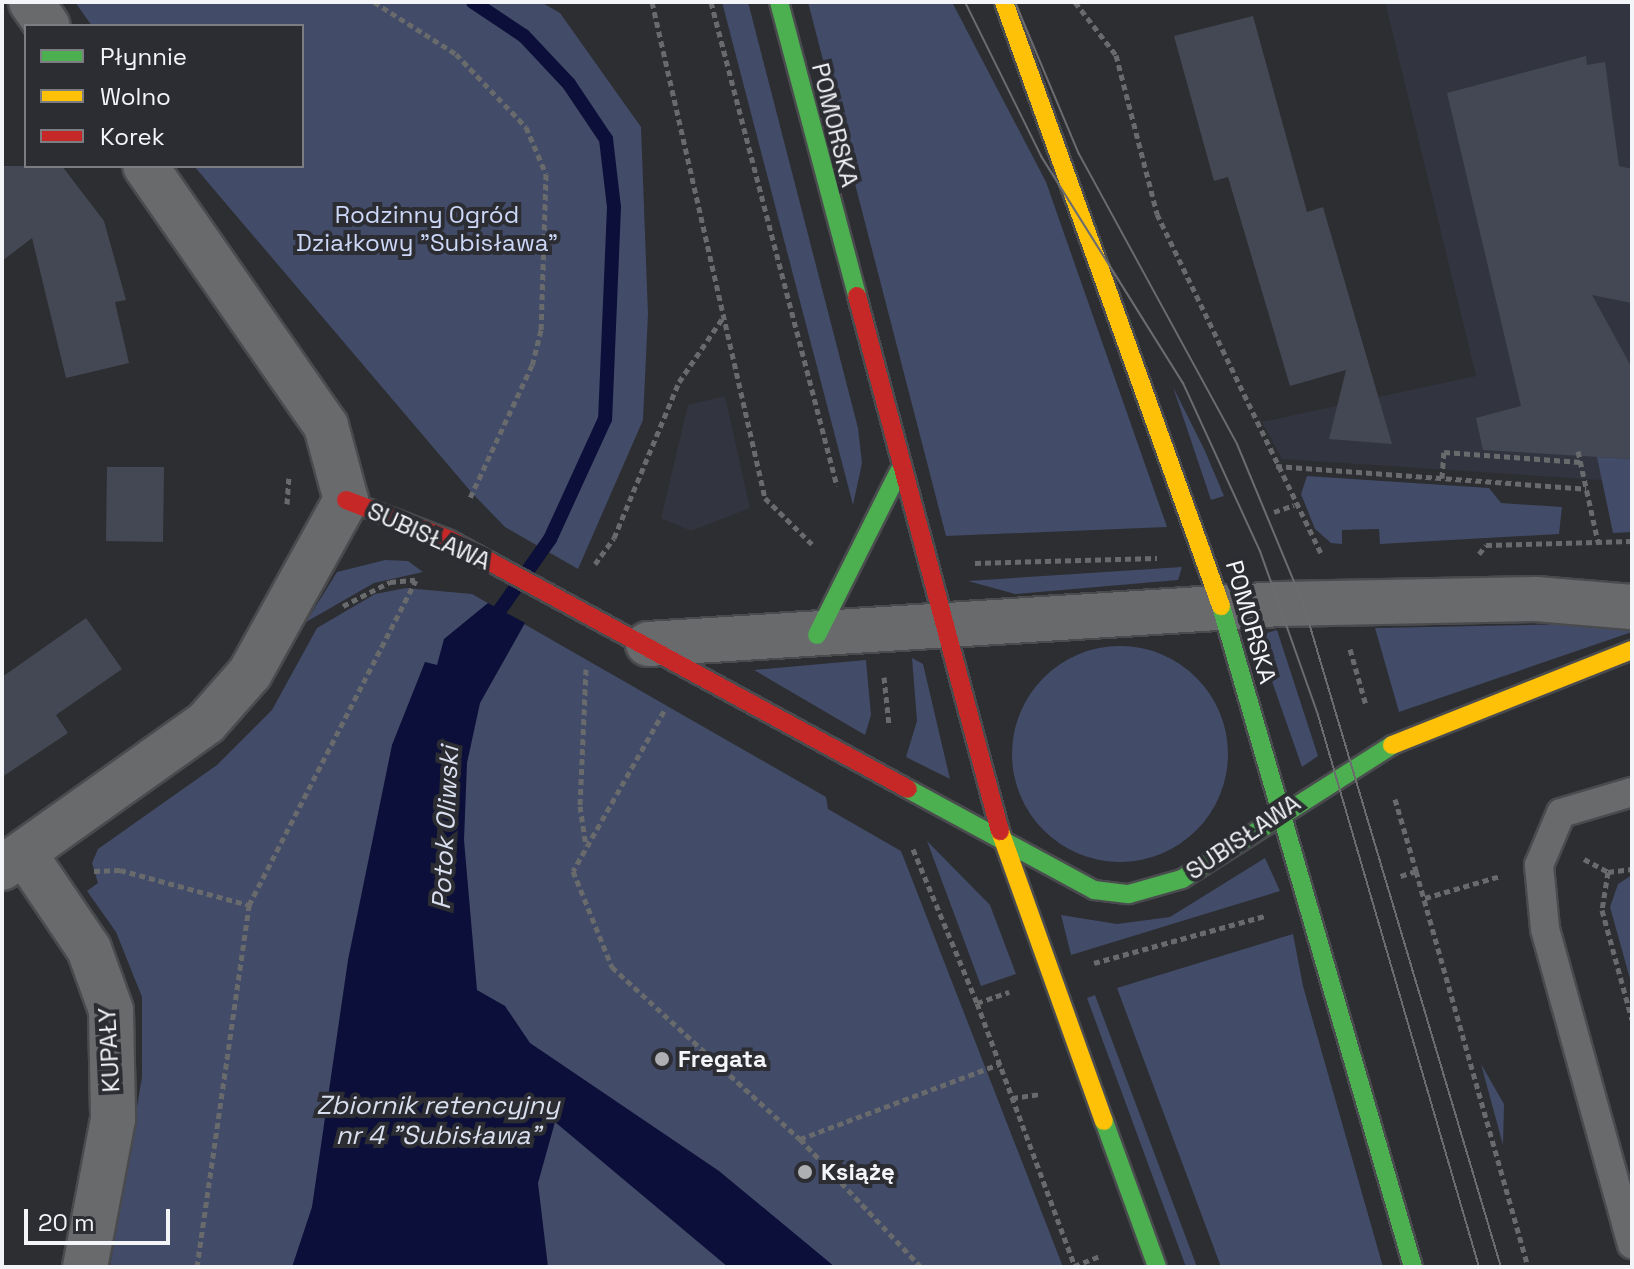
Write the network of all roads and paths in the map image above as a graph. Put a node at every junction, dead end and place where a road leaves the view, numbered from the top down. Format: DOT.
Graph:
graph roads {
  1 [pos="31,2"];
  2 [pos="374,2"];
  3 [pos="652,2"];
  4 [pos="711,2"];
  5 [pos="779,2"];
  6 [pos="1004,2"];
  7 [pos="1075,2"];
  8 [pos="47,24"];
  9 [pos="146,168"];
  10 [pos="723,319"];
  11 [pos="1578,451"];
  12 [pos="1581,462"];
  13 [pos="1275,466"];
  14 [pos="899,471"];
  15 [pos="289,473"];
  16 [pos="1442,478"];
  17 [pos="1586,489"];
  18 [pos="472,493"];
  19 [pos="839,494"];
  20 [pos="346,500"];
  21 [pos="1294,505"];
  22 [pos="1274,512"];
  23 [pos="286,520"];
  24 [pos="1632,541"];
  25 [pos="1598,542"];
  26 [pos="820,550"];
  27 [pos="1173,553"];
  28 [pos="1476,558"];
  29 [pos="967,563"];
  30 [pos="1327,568"];
  31 [pos="591,569"];
  32 [pos="416,580"];
  33 [pos="1632,607"];
  34 [pos="1221,608"];
  35 [pos="941,627"];
  36 [pos="817,635"];
  37 [pos="1348,643"];
  38 [pos="648,644"];
  39 [pos="1632,650"];
  40 [pos="585,662"];
  41 [pos="883,671"];
  42 [pos="666,708"];
  43 [pos="1368,712"];
  44 [pos="885,732"];
  45 [pos="1632,792"];
  46 [pos="1393,795"];
  47 [pos="1282,811"];
  48 [pos="903,841"];
  49 [pos="1004,847"];
  50 [pos="587,848"];
  51 [pos="1576,854"];
  52 [pos="13,861"];
  53 [pos="1632,869"];
  54 [pos="1416,871"];
  55 [pos="1608,872"];
  56 [pos="83,875"];
  57 [pos="1398,877"];
  58 [pos="1477,883"];
  59 [pos="1425,898"];
  60 [pos="249,905"];
  61 [pos="1271,915"];
  62 [pos="1094,963"];
  63 [pos="1025,986"];
  64 [pos="977,1003"];
  65 [pos="1632,1020"];
  66 [pos="1000,1064"];
  67 [pos="1012,1098"];
  68 [pos="1043,1103"];
  69 [pos="800,1139"];
  70 [pos="1095,1243"];
  71 [pos="1632,1244"];
  72 [pos="1100,1256"];
  73 [pos="1075,1266"];
  74 [pos="85,1267"];
  75 [pos="197,1267"];
  76 [pos="921,1267"];
  77 [pos="1104,1267"];
  78 [pos="1157,1267"];
  79 [pos="1413,1267"];
  80 [pos="1528,1267"];
  1 -- 8 [label="street"];
  2 -- 18 [label="path"];
  3 -- 10 [label="path"];
  4 -- 19 [label="path"];
  5 -- 14 [label="main road, POMORSKA"];
  6 -- 34 [label="main road, POMORSKA"];
  7 -- 13 [label="path"];
  9 -- 20 [label="street, SUBISŁAWA"];
  10 -- 26 [label="path"];
  10 -- 31 [label="path"];
  11 -- 12 [label="path"];
  12 -- 16 [label="path"];
  12 -- 17 [label="path"];
  13 -- 16 [label="path"];
  13 -- 21 [label="path"];
  14 -- 35 [label="main road, POMORSKA"];
  14 -- 36 [label="main road"];
  15 -- 23 [label="path"];
  16 -- 17 [label="path"];
  17 -- 25 [label="path"];
  20 -- 38 [label="main road, SUBISŁAWA"];
  20 -- 52 [label="street"];
  21 -- 22 [label="path"];
  21 -- 30 [label="path"];
  24 -- 25 [label="path"];
  25 -- 28 [label="path"];
  27 -- 29 [label="path"];
  32 -- 60 [label="path"];
  33 -- 34 [label="street, SUBISŁAWA"];
  34 -- 35 [label="street, SUBISŁAWA"];
  34 -- 47 [label="main road, POMORSKA"];
  35 -- 36 [label="street, SUBISŁAWA"];
  35 -- 49 [label="main road, POMORSKA"];
  36 -- 38 [label="street, SUBISŁAWA"];
  37 -- 43 [label="path"];
  38 -- 49 [label="main road, SUBISŁAWA"];
  39 -- 47 [label="main road, SUBISŁAWA"];
  40 -- 50 [label="path"];
  41 -- 44 [label="path"];
  42 -- 50 [label="path"];
  45 -- 71 [label="lane"];
  46 -- 54 [label="path"];
  47 -- 49 [label="main road, SUBISŁAWA"];
  47 -- 79 [label="main road, POMORSKA"];
  48 -- 64 [label="path"];
  49 -- 78 [label="main road, POMORSKA"];
  50 -- 69 [label="path"];
  51 -- 55 [label="path"];
  52 -- 74 [label="street, KUPAŁY"];
  53 -- 55 [label="path"];
  54 -- 57 [label="path"];
  54 -- 59 [label="path"];
  55 -- 65 [label="path"];
  56 -- 60 [label="path"];
  58 -- 59 [label="path"];
  59 -- 80 [label="path"];
  60 -- 75 [label="path"];
  61 -- 62 [label="path"];
  63 -- 64 [label="path"];
  64 -- 66 [label="path"];
  66 -- 67 [label="path"];
  66 -- 69 [label="path"];
  67 -- 68 [label="path"];
  67 -- 73 [label="path"];
  69 -- 76 [label="path"];
  70 -- 72 [label="path"];
  72 -- 73 [label="path"];
  72 -- 77 [label="path"];
}
